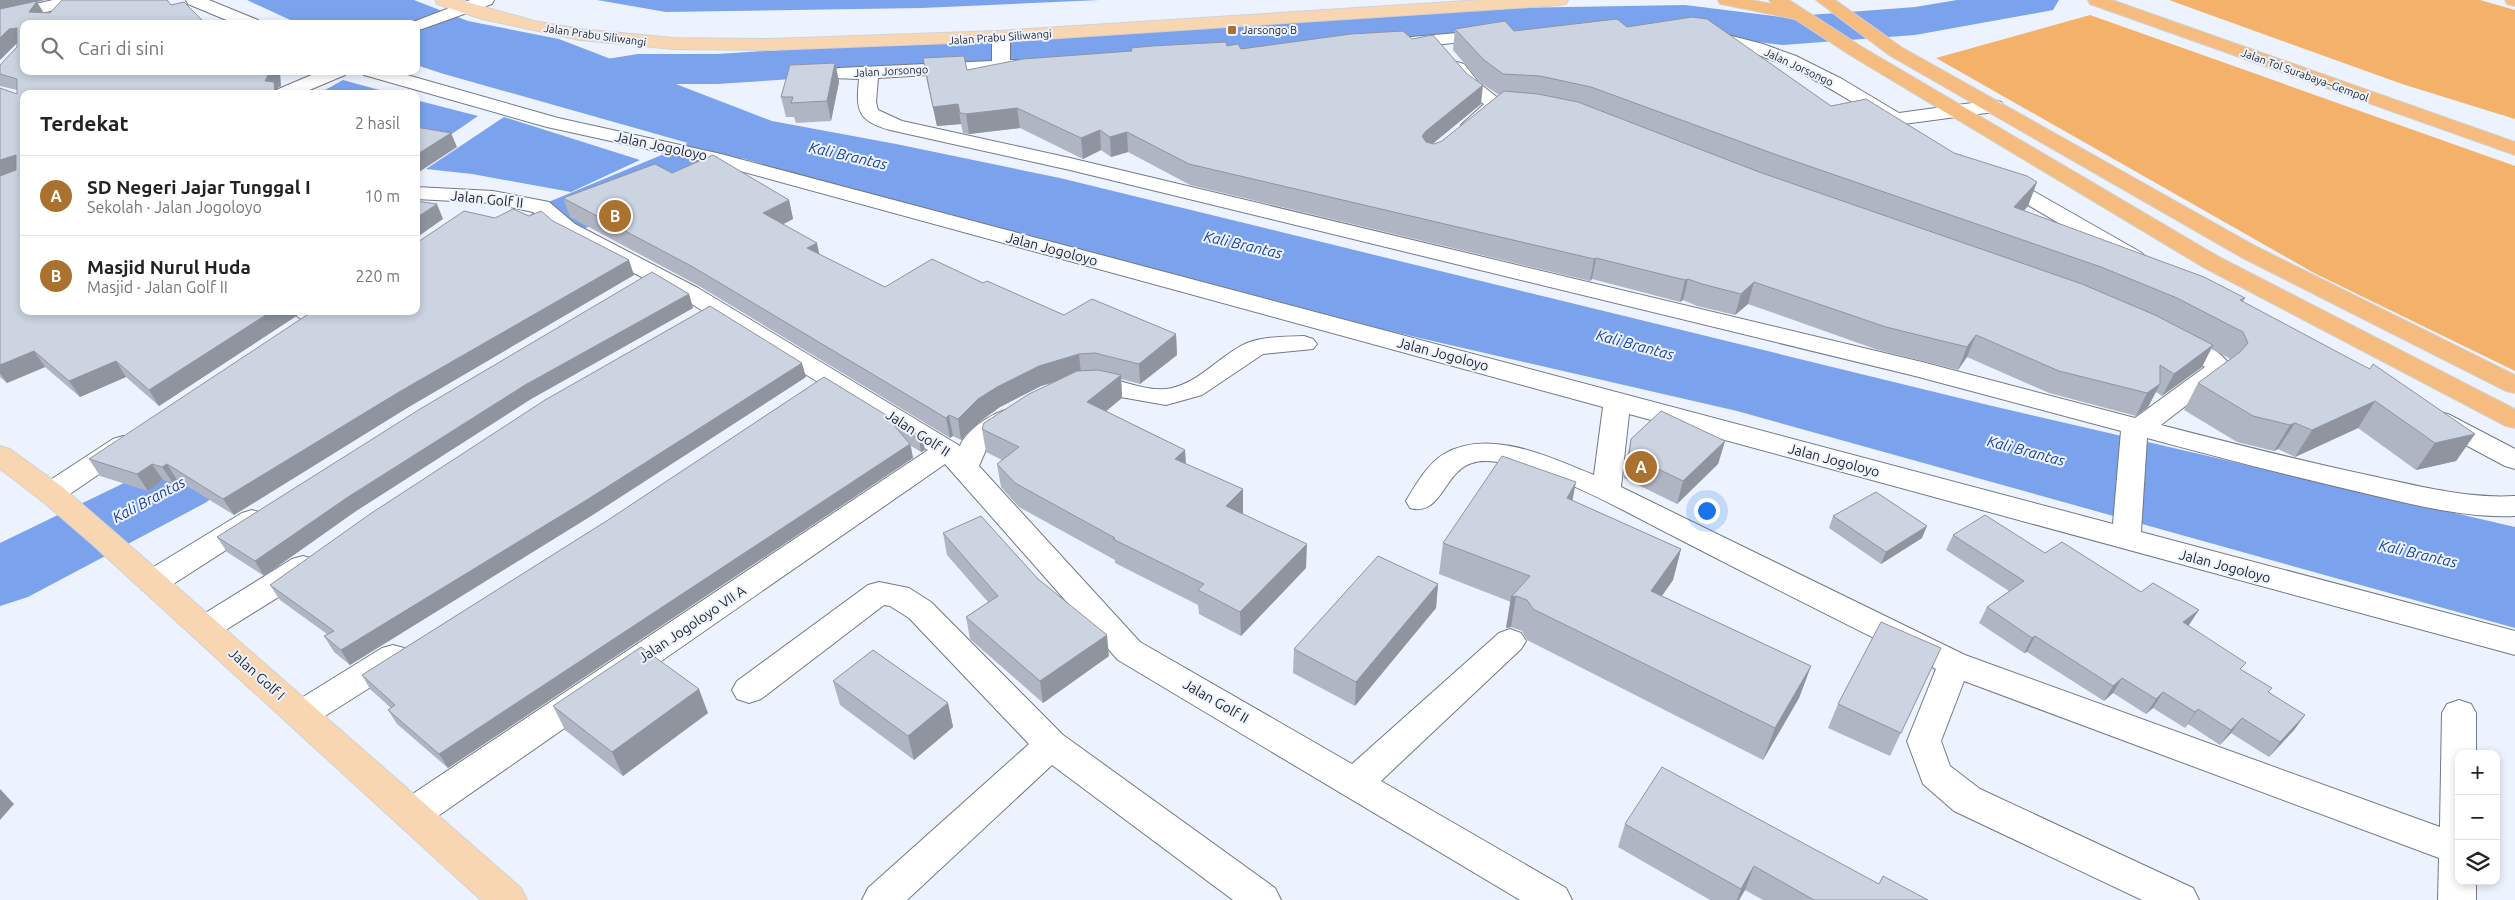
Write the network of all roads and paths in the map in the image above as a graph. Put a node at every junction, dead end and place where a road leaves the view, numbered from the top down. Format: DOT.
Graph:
graph roads {
  1 [pos="194,0"];
  2 [pos="486,0"];
  3 [pos="1383,0"];
  4 [pos="1560,0"];
  5 [pos="1726,0"];
  6 [pos="1777,0"];
  7 [pos="1824,0"];
  8 [pos="1857,0"];
  9 [pos="2140,0"];
  10 [pos="69,1"];
  11 [pos="2097,1"];
  12 [pos="452,7"];
  13 [pos="0,17"];
  14 [pos="1802,18"];
  15 [pos="51,20"];
  16 [pos="242,20"];
  17 [pos="1851,20"];
  18 [pos="420,23"];
  19 [pos="1684,31"];
  20 [pos="1511,33"];
  21 [pos="1000,38"];
  22 [pos="1432,41"];
  23 [pos="1378,45"];
  24 [pos="1001,64"];
  25 [pos="1048,64"];
  26 [pos="839,74"];
  27 [pos="869,74"];
  28 [pos="328,75"];
  29 [pos="385,75"];
  30 [pos="290,90"];
  31 [pos="1496,104"];
  32 [pos="1520,104"];
  33 [pos="1994,106"];
  34 [pos="1959,111"];
  35 [pos="1896,119"];
  36 [pos="2515,130"];
  37 [pos="1921,134"];
  38 [pos="1454,139"];
  39 [pos="2515,149"];
  40 [pos="1980,168"];
  41 [pos="420,193"];
  42 [pos="493,197"];
  43 [pos="464,217"];
  44 [pos="2147,265"];
  45 [pos="654,275"];
  46 [pos="629,290"];
  47 [pos="313,315"];
  48 [pos="2154,330"];
  49 [pos="291,334"];
  50 [pos="1304,344"];
  51 [pos="826,376"];
  52 [pos="2515,385"];
  53 [pos="1063,390"];
  54 [pos="802,393"];
  55 [pos="1617,400"];
  56 [pos="1031,406"];
  57 [pos="2418,409"];
  58 [pos="2515,420"];
  59 [pos="2137,429"];
  60 [pos="142,432"];
  61 [pos="0,455"];
  62 [pos="956,458"];
  63 [pos="2515,460"];
  64 [pos="1606,491"];
  65 [pos="51,493"];
  66 [pos="1420,501"];
  67 [pos="276,504"];
  68 [pos="2515,506"];
  69 [pos="2126,532"];
  70 [pos="321,553"];
  71 [pos="153,582"];
  72 [pos="205,628"];
  73 [pos="419,641"];
  74 [pos="1510,641"];
  75 [pos="2515,643"];
  76 [pos="1954,664"];
  77 [pos="749,690"];
  78 [pos="2459,713"];
  79 [pos="302,714"];
  80 [pos="1052,745"];
  81 [pos="1355,783"];
  82 [pos="412,814"];
  83 [pos="2457,840"];
  84 [pos="2455,848"];
  85 [pos="2457,885"];
  86 [pos="508,900"];
  87 [pos="881,900"];
  88 [pos="1262,900"];
  89 [pos="1553,900"];
  90 [pos="2180,900"];
  91 [pos="2457,900"];
  1 -- 16 [label="street"];
  2 -- 3 [label="main road, Jalan Prabu Siliwangi"];
  2 -- 12 [label="street"];
  4 -- 21 [label="main road, Jalan Prabu Siliwangi"];
  5 -- 14 [label="highway"];
  6 -- 14 [label="highway"];
  7 -- 17 [label="highway"];
  8 -- 17 [label="highway"];
  9 -- 36 [label="highway, Jalan Tol Surabaya–Gempol"];
  10 -- 13 [label="street"];
  10 -- 15 [label="main road"];
  11 -- 39 [label="highway, Jalan Tol Surabaya–Gempol"];
  12 -- 18 [label="street"];
  12 -- 21 [label="main road, Jalan Prabu Siliwangi"];
  14 -- 34 [label="highway"];
  17 -- 33 [label="highway"];
  19 -- 35 [label="street, Jalan Jorsongo"];
  20 -- 22 [label="street"];
  21 -- 24 [label="street"];
  22 -- 23 [label="street"];
  22 -- 31 [label="street"];
  24 -- 25 [label="street, Jalan Jorsongo"];
  24 -- 27 [label="street, Jalan Jorsongo"];
  26 -- 27 [label="street, Jalan Jorsongo"];
  27 -- 59 [label="street"];
  28 -- 30 [label="street"];
  29 -- 55 [label="street, Jalan Jogoloyo"];
  31 -- 32 [label="street"];
  31 -- 38 [label="street"];
  33 -- 34 [label="street"];
  33 -- 52 [label="highway"];
  34 -- 35 [label="street"];
  34 -- 58 [label="highway"];
  35 -- 37 [label="street, Jalan Jorsongo"];
  40 -- 44 [label="street"];
  41 -- 42 [label="street, Jalan Golf II"];
  42 -- 43 [label="street"];
  42 -- 45 [label="street, Jalan Golf II"];
  45 -- 46 [label="street"];
  45 -- 51 [label="street, Jalan Golf II"];
  47 -- 49 [label="street"];
  48 -- 59 [label="street"];
  50 -- 53 [label="street"];
  51 -- 54 [label="street"];
  51 -- 62 [label="street, Jalan Golf II"];
  55 -- 64 [label="street"];
  55 -- 69 [label="street, Jalan Jogoloyo"];
  56 -- 62 [label="street"];
  57 -- 63 [label="street"];
  59 -- 68 [label="street"];
  59 -- 69 [label="street"];
  60 -- 65 [label="street"];
  61 -- 65 [label="main road, Jalan Golf I"];
  62 -- 81 [label="street, Jalan Golf II"];
  62 -- 82 [label="street, Jalan Jogoloyo VII A"];
  64 -- 66 [label="street"];
  64 -- 76 [label="street"];
  65 -- 71 [label="main road, Jalan Golf I"];
  67 -- 71 [label="street"];
  69 -- 75 [label="street, Jalan Jogoloyo"];
  70 -- 72 [label="street"];
  71 -- 72 [label="main road, Jalan Golf I"];
  72 -- 79 [label="main road, Jalan Golf I"];
  73 -- 79 [label="street"];
  74 -- 81 [label="street"];
  76 -- 84 [label="street"];
  76 -- 90 [label="street"];
  77 -- 80 [label="street"];
  78 -- 83 [label="street"];
  79 -- 82 [label="main road, Jalan Golf I"];
  80 -- 87 [label="street"];
  80 -- 88 [label="street"];
  81 -- 89 [label="street, Jalan Golf II"];
  82 -- 86 [label="main road, Jalan Golf I"];
  85 -- 91 [label="street"];
}
